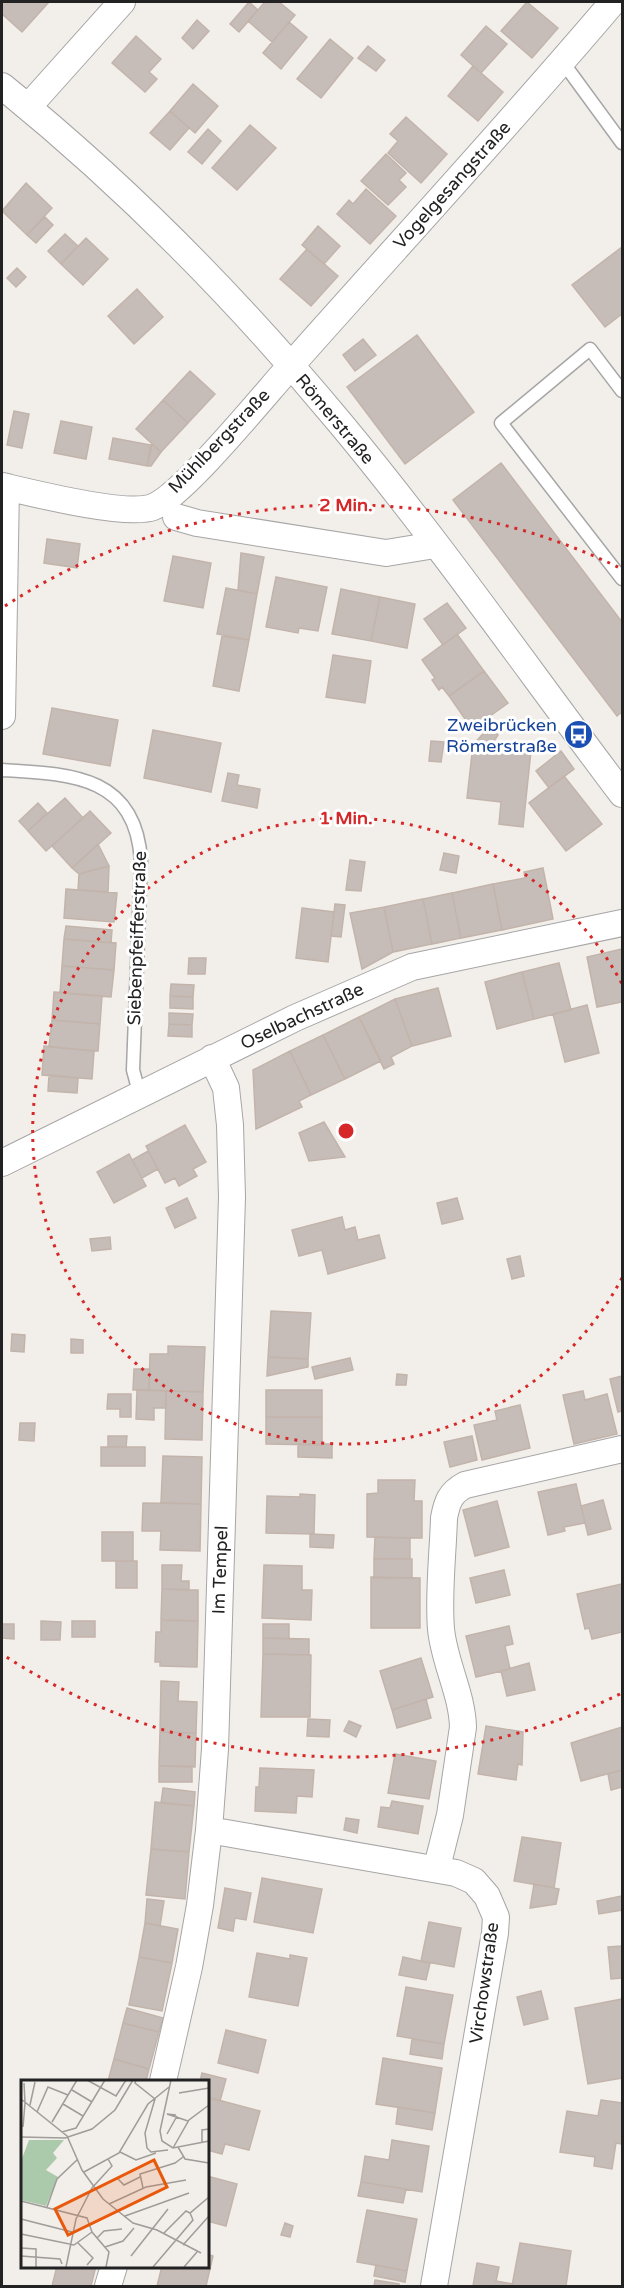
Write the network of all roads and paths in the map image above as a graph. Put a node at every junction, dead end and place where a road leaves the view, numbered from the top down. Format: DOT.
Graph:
graph roads {
  1 [pos="122,2"];
  2 [pos="613,2"];
  3 [pos="562,62"];
  4 [pos="2,86"];
  5 [pos="28,107"];
  6 [pos="622,143"];
  7 [pos="290,366"];
  8 [pos="622,392"];
  9 [pos="4,487"];
  10 [pos="176,517"];
  11 [pos="435,545"];
  12 [pos="622,579"];
  13 [pos="2,716"];
  14 [pos="2,770"];
  15 [pos="622,794"];
  16 [pos="622,923"];
  17 [pos="212,1058"];
  18 [pos="140,1096"];
  19 [pos="2,1161"];
  20 [pos="622,1449"];
  21 [pos="209,1830"];
  22 [pos="437,1868"];
  23 [pos="162,2080"];
  24 [pos="113,2267"];
  25 [pos="108,2286"];
  26 [pos="434,2286"];
  1 -- 5 [label="street"];
  2 -- 3 [label="street, Vogelgesangstraße"];
  3 -- 6 [label="lane"];
  3 -- 7 [label="street, Vogelgesangstraße"];
  4 -- 5 [label="street, Römerstraße"];
  5 -- 7 [label="street, Römerstraße"];
  7 -- 9 [label="street, Mühlbergstraße"];
  7 -- 11 [label="street, Römerstraße"];
  8 -- 12 [label="lane"];
  9 -- 13 [label="street"];
  10 -- 11 [label="street, Mühlbergstraße"];
  11 -- 15 [label="street, Römerstraße"];
  14 -- 18 [label="lane, Siebenpfeifferstraße"];
  16 -- 17 [label="street, Oselbachstraße"];
  17 -- 18 [label="street, Oselbachstraße"];
  17 -- 21 [label="street, Im Tempel"];
  18 -- 19 [label="street, Oselbachstraße"];
  20 -- 22 [label="street"];
  21 -- 22 [label="street, Virchowstraße"];
  21 -- 23 [label="street, Im Tempel"];
  22 -- 26 [label="street, Virchowstraße"];
  24 -- 25 [label="street"];
}
